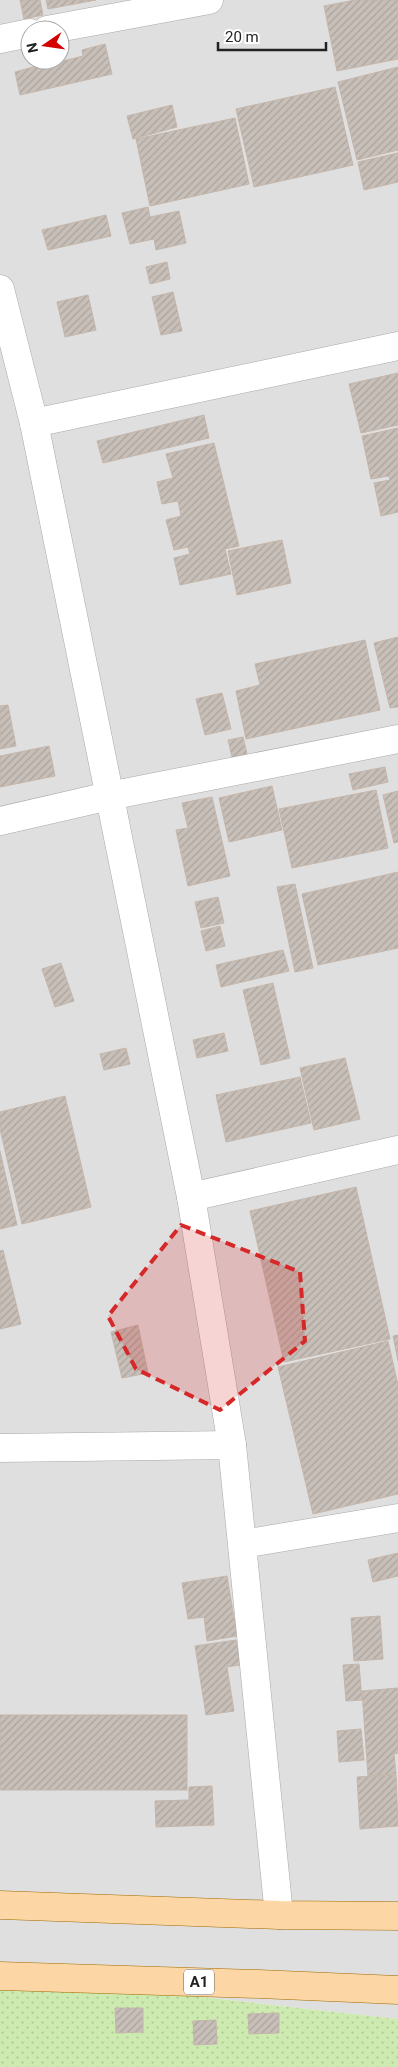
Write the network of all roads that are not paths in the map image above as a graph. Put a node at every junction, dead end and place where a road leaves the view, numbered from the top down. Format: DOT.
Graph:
graph roads {
  1 [pos="209,0"];
  2 [pos="70,26"];
  3 [pos="20,35"];
  4 [pos="0,39"];
  5 [pos="0,289"];
  6 [pos="398,346"];
  7 [pos="34,423"];
  8 [pos="398,739"];
  9 [pos="110,796"];
  10 [pos="0,821"];
  11 [pos="398,1150"];
  12 [pos="191,1197"];
  13 [pos="232,1445"];
  14 [pos="0,1448"];
  15 [pos="398,1518"];
  16 [pos="243,1544"];
  17 [pos="0,1905"];
  18 [pos="278,1915"];
  19 [pos="398,1916"];
  20 [pos="0,1976"];
  21 [pos="398,1990"];
  1 -- 2 [label="street"];
  3 -- 4 [label="street"];
  5 -- 7 [label="street"];
  6 -- 7 [label="street"];
  7 -- 9 [label="street"];
  8 -- 9 [label="street"];
  9 -- 10 [label="street"];
  9 -- 12 [label="street"];
  11 -- 12 [label="street"];
  12 -- 13 [label="street"];
  13 -- 14 [label="street"];
  13 -- 16 [label="street"];
  15 -- 16 [label="street"];
  16 -- 18 [label="street"];
  17 -- 18 [label="main road"];
  18 -- 19 [label="main road"];
  20 -- 21 [label="main road, A1"];
}
